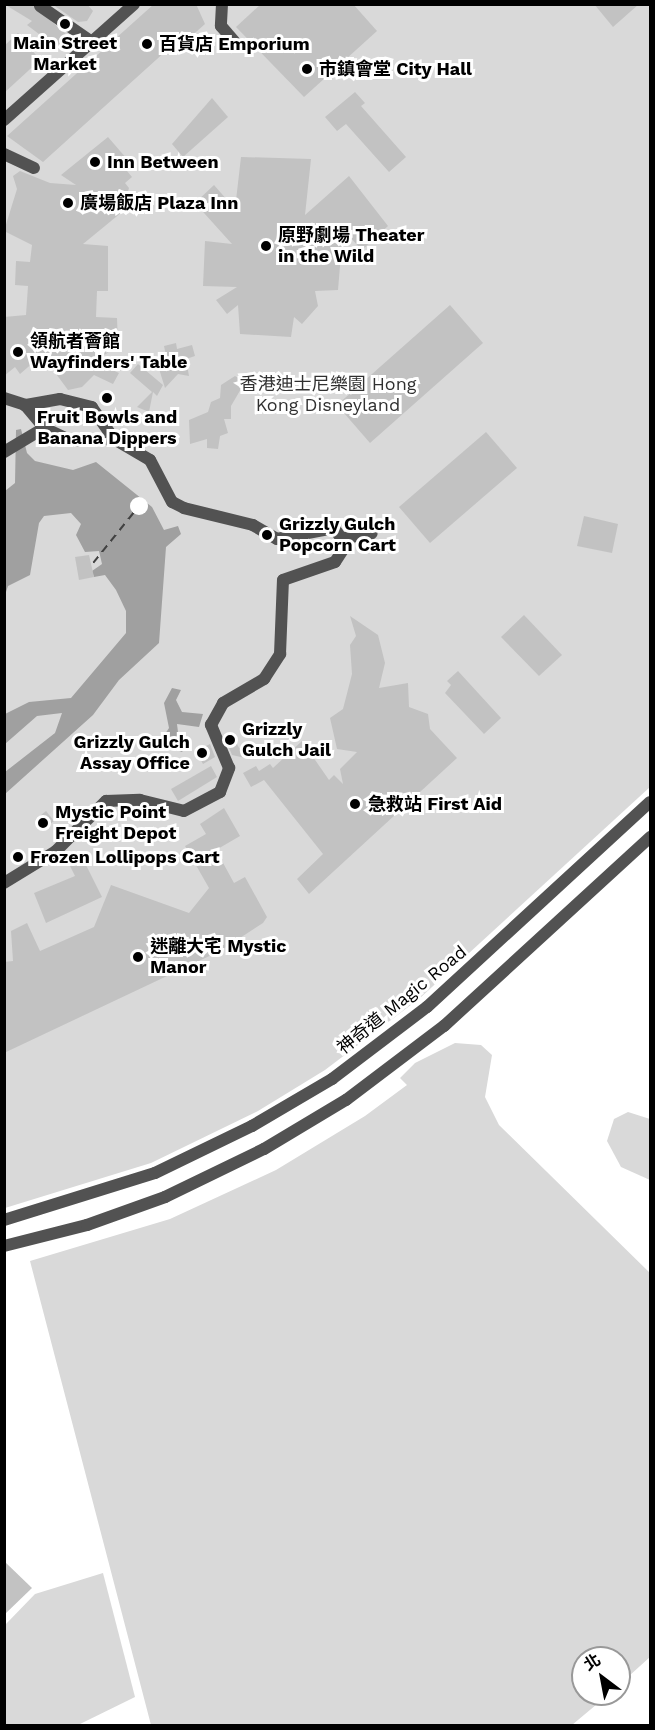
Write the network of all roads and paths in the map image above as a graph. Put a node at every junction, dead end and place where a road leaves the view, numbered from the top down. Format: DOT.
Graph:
graph roads {
  1 [pos="134,4"];
  2 [pos="222,4"];
  3 [pos="40,6"];
  4 [pos="234,41"];
  5 [pos="92,42"];
  6 [pos="4,120"];
  7 [pos="4,154"];
  8 [pos="34,168"];
  9 [pos="4,398"];
  10 [pos="25,405"];
  11 [pos="44,428"];
  12 [pos="114,439"];
  13 [pos="6,451"];
  14 [pos="372,533"];
  15 [pos="345,538"];
  16 [pos="651,802"];
  17 [pos="651,837"];
  18 [pos="4,883"];
  19 [pos="4,1220"];
  20 [pos="4,1246"];
  1 -- 5 [label="street"];
  2 -- 4 [label="street"];
  3 -- 5 [label="street"];
  5 -- 6 [label="street"];
  7 -- 8 [label="street"];
  9 -- 10 [label="street"];
  10 -- 11 [label="street"];
  10 -- 12 [label="street"];
  11 -- 12 [label="street"];
  11 -- 13 [label="street"];
  12 -- 15 [label="street"];
  14 -- 15 [label="street"];
  15 -- 18 [label="street"];
  16 -- 19 [label="street, 神奇道 Magic Road"];
  17 -- 20 [label="street"];
}
